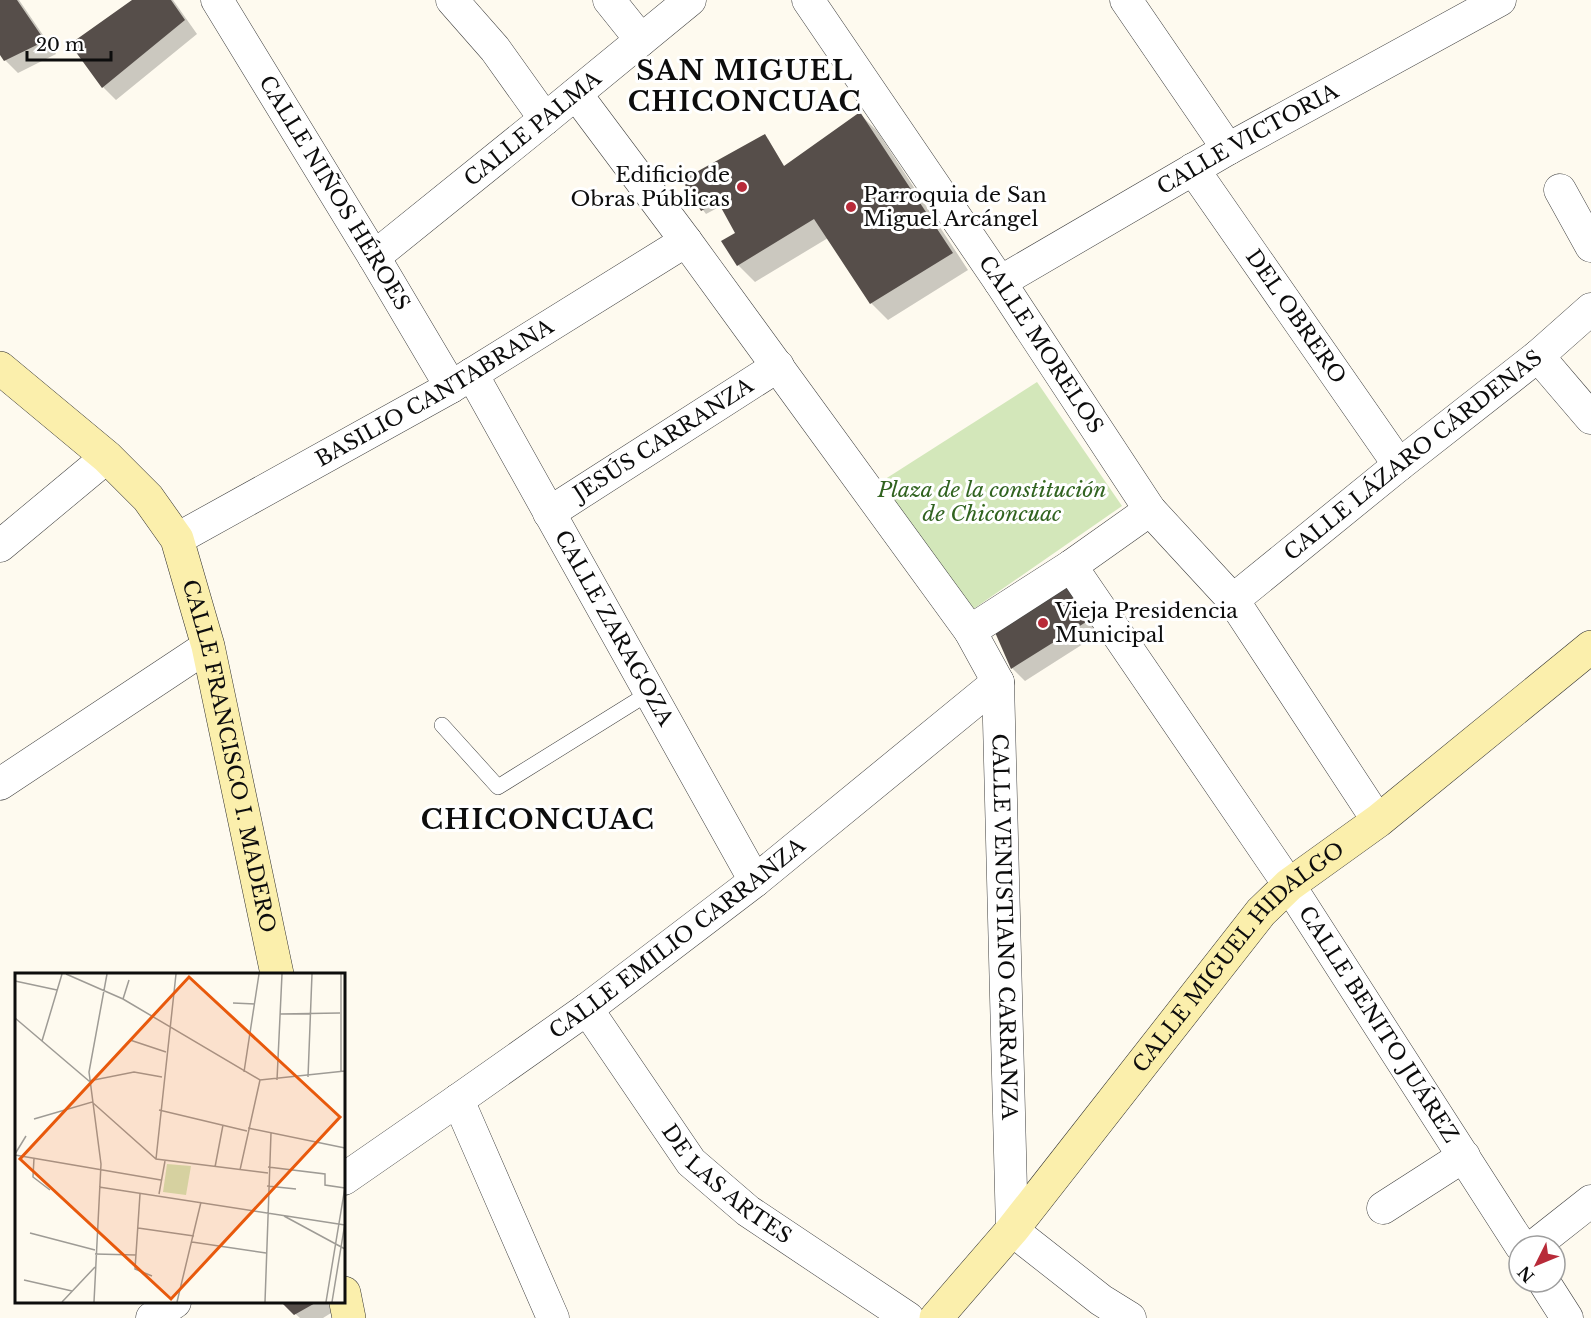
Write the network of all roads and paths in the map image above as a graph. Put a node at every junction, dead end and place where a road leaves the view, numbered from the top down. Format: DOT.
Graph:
graph roads {
  1 [pos="217,0"];
  2 [pos="452,0"];
  3 [pos="609,0"];
  4 [pos="690,0"];
  5 [pos="808,0"];
  6 [pos="1126,0"];
  7 [pos="1500,0"];
  8 [pos="641,40"];
  9 [pos="576,94"];
  10 [pos="545,120"];
  11 [pos="1228,149"];
  12 [pos="1193,169"];
  13 [pos="1560,190"];
  14 [pos="686,241"];
  15 [pos="1591,246"];
  16 [pos="374,257"];
  17 [pos="1000,282"];
  18 [pos="1591,309"];
  19 [pos="1538,356"];
  20 [pos="778,366"];
  21 [pos="0,368"];
  22 [pos="462,381"];
  23 [pos="1591,418"];
  24 [pos="107,457"];
  25 [pos="1399,465"];
  26 [pos="1150,510"];
  27 [pos="549,513"];
  28 [pos="177,539"];
  29 [pos="0,546"];
  30 [pos="1071,566"];
  31 [pos="1233,600"];
  32 [pos="970,631"];
  33 [pos="208,646"];
  34 [pos="1591,647"];
  35 [pos="998,682"];
  36 [pos="649,693"];
  37 [pos="442,725"];
  38 [pos="0,784"];
  39 [pos="1378,821"];
  40 [pos="755,881"];
  41 [pos="1289,885"];
  42 [pos="277,973"];
  43 [pos="587,1009"];
  44 [pos="458,1100"];
  45 [pos="1464,1156"];
  46 [pos="345,1178"];
  47 [pos="1591,1201"];
  48 [pos="1383,1208"];
  49 [pos="1012,1230"];
  50 [pos="1513,1234"];
  51 [pos="1549,1234"];
  52 [pos="1552,1294"];
  53 [pos="345,1298"];
  54 [pos="174,1303"];
  55 [pos="152,1318"];
  56 [pos="349,1318"];
  57 [pos="553,1318"];
  58 [pos="908,1318"];
  59 [pos="936,1318"];
  60 [pos="1130,1318"];
  61 [pos="1567,1318"];
  1 -- 16 [label="street, CALLE NIÑOS HÉROES"];
  2 -- 10 [label="street"];
  3 -- 8 [label="street"];
  4 -- 8 [label="street, CALLE PALMA"];
  5 -- 17 [label="street, CALLE MORELOS"];
  6 -- 11 [label="street"];
  7 -- 11 [label="street, CALLE VICTORIA"];
  8 -- 9 [label="street, CALLE PALMA"];
  9 -- 10 [label="street, CALLE PALMA"];
  9 -- 14 [label="street, CALLE VENUSTIANO CARRANZA"];
  10 -- 16 [label="street, CALLE PALMA"];
  11 -- 12 [label="street, CALLE VICTORIA"];
  12 -- 17 [label="street, CALLE VICTORIA"];
  12 -- 25 [label="street, DEL OBRERO"];
  13 -- 15 [label="street"];
  14 -- 20 [label="street, CALLE VENUSTIANO CARRANZA"];
  14 -- 22 [label="street, BASILIO CANTABRANA"];
  16 -- 22 [label="street, CALLE NIÑOS HÉROES"];
  17 -- 26 [label="street, CALLE MORELOS"];
  18 -- 19 [label="street, CALLE LÁZARO CÁRDENAS"];
  19 -- 23 [label="street"];
  19 -- 25 [label="street, CALLE LÁZARO CÁRDENAS"];
  20 -- 27 [label="street, JESÚS CARRANZA"];
  20 -- 32 [label="street, CALLE VENUSTIANO CARRANZA"];
  21 -- 24 [label="main road, CALLE FRANCISCO I. MADERO"];
  22 -- 27 [label="street, CALLE ZARAGOZA"];
  22 -- 28 [label="street, BASILIO CANTABRANA"];
  24 -- 28 [label="main road, CALLE FRANCISCO I. MADERO"];
  24 -- 29 [label="street"];
  25 -- 31 [label="street, CALLE LÁZARO CÁRDENAS"];
  26 -- 30 [label="street"];
  26 -- 31 [label="street, CALLE MORELOS"];
  27 -- 36 [label="street, CALLE ZARAGOZA"];
  28 -- 33 [label="main road, CALLE FRANCISCO I. MADERO"];
  30 -- 32 [label="street"];
  30 -- 41 [label="street, CALLE BENITO JUÁREZ"];
  31 -- 39 [label="street, CALLE MORELOS"];
  32 -- 35 [label="street, CALLE VENUSTIANO CARRANZA"];
  33 -- 38 [label="street"];
  33 -- 42 [label="main road, CALLE FRANCISCO I. MADERO"];
  34 -- 39 [label="main road, CALLE MIGUEL HIDALGO"];
  35 -- 40 [label="street, CALLE EMILIO CARRANZA"];
  35 -- 49 [label="street, CALLE VENUSTIANO CARRANZA"];
  36 -- 37 [label="lane"];
  36 -- 40 [label="street, CALLE ZARAGOZA"];
  39 -- 41 [label="main road, CALLE MIGUEL HIDALGO"];
  40 -- 43 [label="street, CALLE EMILIO CARRANZA"];
  41 -- 45 [label="street, CALLE BENITO JUÁREZ"];
  41 -- 49 [label="main road, CALLE MIGUEL HIDALGO"];
  43 -- 44 [label="street, CALLE EMILIO CARRANZA"];
  43 -- 58 [label="street, DE LAS ARTES"];
  44 -- 46 [label="street, CALLE EMILIO CARRANZA"];
  44 -- 57 [label="street"];
  45 -- 48 [label="street"];
  45 -- 50 [label="street, CALLE BENITO JUÁREZ"];
  47 -- 51 [label="street"];
  49 -- 59 [label="main road, CALLE MIGUEL HIDALGO"];
  49 -- 60 [label="street"];
  52 -- 61 [label="street"];
  53 -- 56 [label="main road"];
  54 -- 55 [label="street"];
}
